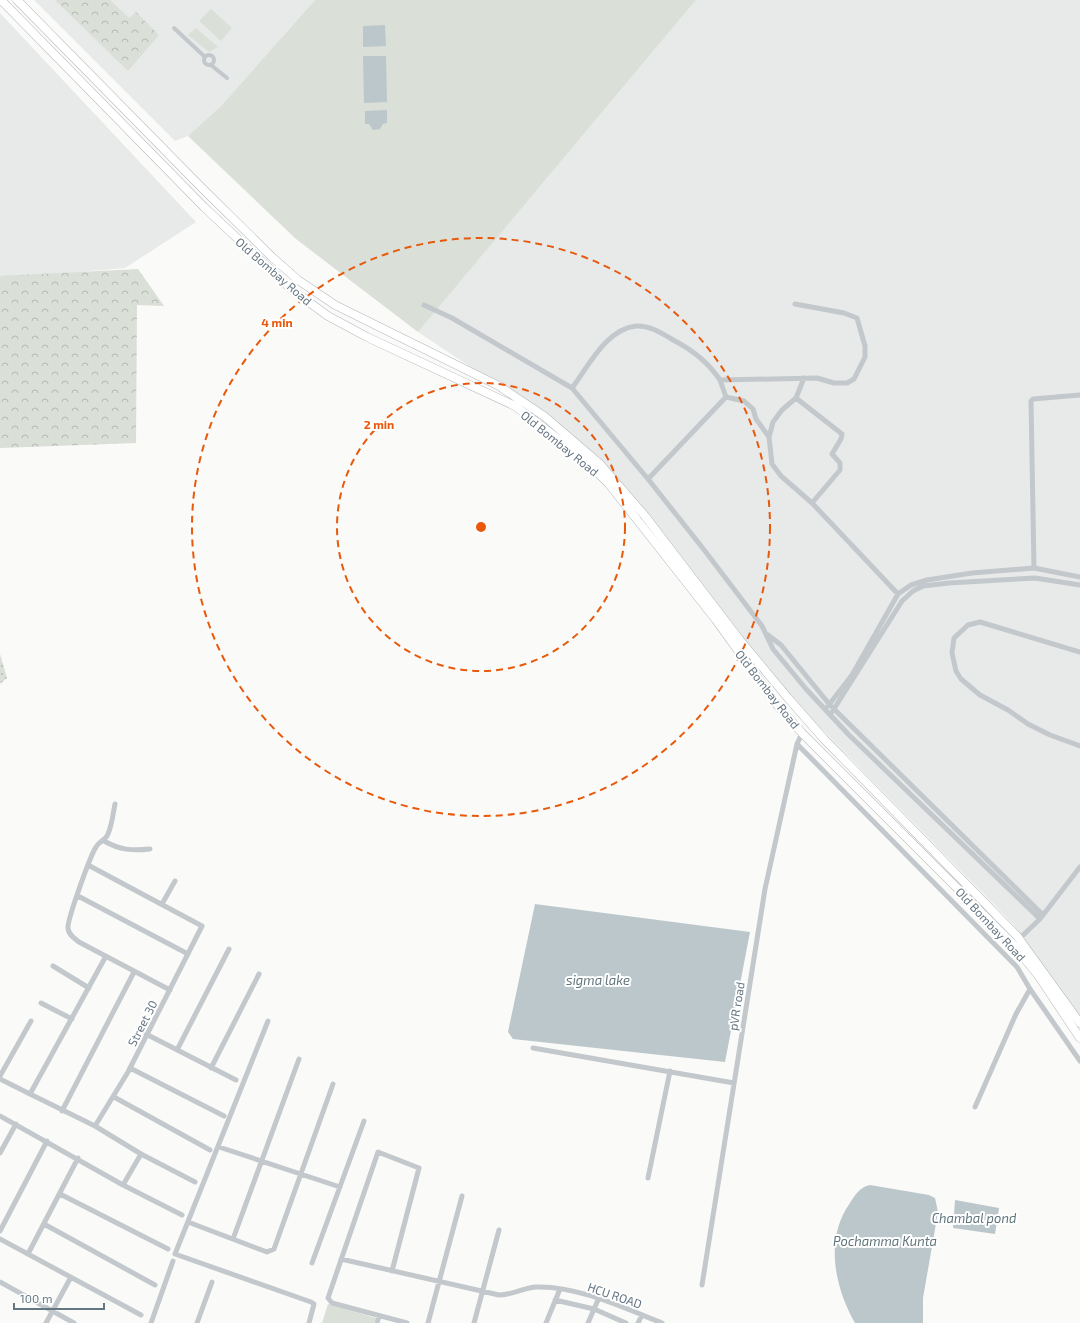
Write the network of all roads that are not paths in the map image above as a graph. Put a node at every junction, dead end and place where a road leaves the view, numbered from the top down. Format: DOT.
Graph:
graph roads {
  1 [pos="1,0"];
  2 [pos="17,0"];
  3 [pos="174,28"];
  4 [pos="205,57"];
  5 [pos="211,65"];
  6 [pos="227,78"];
  7 [pos="184,170"];
  8 [pos="175,177"];
  9 [pos="795,304"];
  10 [pos="424,305"];
  11 [pos="804,378"];
  12 [pos="720,380"];
  13 [pos="572,388"];
  14 [pos="1080,396"];
  15 [pos="726,397"];
  16 [pos="796,398"];
  17 [pos="769,437"];
  18 [pos="648,479"];
  19 [pos="812,503"];
  20 [pos="1034,568"];
  21 [pos="1080,577"];
  22 [pos="1080,585"];
  23 [pos="898,594"];
  24 [pos="767,634"];
  25 [pos="1080,652"];
  26 [pos="830,705"];
  27 [pos="825,710"];
  28 [pos="835,710"];
  29 [pos="830,715"];
  30 [pos="802,733"];
  31 [pos="797,744"];
  32 [pos="1080,746"];
  33 [pos="115,804"];
  34 [pos="104,841"];
  35 [pos="150,849"];
  36 [pos="88,864"];
  37 [pos="1080,867"];
  38 [pos="175,881"];
  39 [pos="78,896"];
  40 [pos="162,904"];
  41 [pos="1041,917"];
  42 [pos="1019,939"];
  43 [pos="229,949"];
  44 [pos="188,954"];
  45 [pos="106,956"];
  46 [pos="53,966"];
  47 [pos="134,972"];
  48 [pos="259,974"];
  49 [pos="89,988"];
  50 [pos="1030,989"];
  51 [pos="170,990"];
  52 [pos="41,1003"];
  53 [pos="72,1019"];
  54 [pos="31,1021"];
  55 [pos="268,1021"];
  56 [pos="1080,1023"];
  57 [pos="146,1034"];
  58 [pos="1080,1038"];
  59 [pos="533,1048"];
  60 [pos="177,1050"];
  61 [pos="299,1059"];
  62 [pos="1080,1061"];
  63 [pos="130,1068"];
  64 [pos="211,1068"];
  65 [pos="670,1071"];
  66 [pos="0,1076"];
  67 [pos="0,1079"];
  68 [pos="236,1080"];
  69 [pos="734,1082"];
  70 [pos="333,1084"];
  71 [pos="30,1094"];
  72 [pos="114,1097"];
  73 [pos="974,1106"];
  74 [pos="62,1111"];
  75 [pos="0,1116"];
  76 [pos="224,1116"];
  77 [pos="364,1121"];
  78 [pos="16,1124"];
  79 [pos="95,1126"];
  80 [pos="47,1141"];
  81 [pos="219,1148"];
  82 [pos="210,1150"];
  83 [pos="0,1153"];
  84 [pos="141,1154"];
  85 [pos="78,1158"];
  86 [pos="261,1162"];
  87 [pos="300,1174"];
  88 [pos="648,1178"];
  89 [pos="195,1182"];
  90 [pos="123,1185"];
  91 [pos="340,1187"];
  92 [pos="60,1194"];
  93 [pos="462,1196"];
  94 [pos="182,1215"];
  95 [pos="188,1222"];
  96 [pos="44,1224"];
  97 [pos="499,1230"];
  98 [pos="0,1232"];
  99 [pos="0,1239"];
  100 [pos="233,1239"];
  101 [pos="168,1249"];
  102 [pos="28,1254"];
  103 [pos="341,1259"];
  104 [pos="172,1261"];
  105 [pos="312,1263"];
  106 [pos="392,1271"];
  107 [pos="71,1277"];
  108 [pos="0,1282"];
  109 [pos="212,1282"];
  110 [pos="440,1282"];
  111 [pos="702,1284"];
  112 [pos="155,1285"];
  113 [pos="560,1289"];
  114 [pos="481,1292"];
  115 [pos="555,1300"];
  116 [pos="598,1300"];
  117 [pos="594,1310"];
  118 [pos="52,1311"];
  119 [pos="140,1315"];
  120 [pos="642,1315"];
  121 [pos="379,1316"];
  122 [pos="46,1323"];
  123 [pos="74,1323"];
  124 [pos="151,1323"];
  125 [pos="198,1323"];
  126 [pos="309,1323"];
  127 [pos="377,1323"];
  128 [pos="407,1323"];
  129 [pos="428,1323"];
  130 [pos="474,1323"];
  131 [pos="546,1323"];
  132 [pos="588,1323"];
  133 [pos="626,1323"];
  134 [pos="638,1323"];
  135 [pos="662,1323"];
  1 -- 8 [label="main road, Old Bombay Road"];
  2 -- 7 [label="main road, Old Bombay Road"];
  3 -- 4 [label="street"];
  4 -- 5 [label="street"];
  4 -- 5 [label="street"];
  5 -- 6 [label="street"];
  7 -- 8 [label="main road"];
  7 -- 42 [label="main road, Old Bombay Road"];
  8 -- 30 [label="main road, Old Bombay Road"];
  9 -- 11 [label="street"];
  10 -- 13 [label="street"];
  11 -- 12 [label="street"];
  11 -- 16 [label="street"];
  12 -- 13 [label="street"];
  12 -- 15 [label="street"];
  13 -- 18 [label="street"];
  14 -- 20 [label="street"];
  15 -- 17 [label="street"];
  15 -- 18 [label="street"];
  16 -- 17 [label="street"];
  16 -- 19 [label="street"];
  17 -- 19 [label="street"];
  18 -- 24 [label="street"];
  19 -- 23 [label="street"];
  20 -- 21 [label="street"];
  20 -- 23 [label="street"];
  22 -- 28 [label="street"];
  23 -- 26 [label="street"];
  24 -- 26 [label="street"];
  24 -- 27 [label="street"];
  25 -- 32 [label="street"];
  26 -- 27 [label="street"];
  26 -- 28 [label="street"];
  27 -- 29 [label="street"];
  28 -- 29 [label="street"];
  28 -- 41 [label="street"];
  29 -- 41 [label="street"];
  30 -- 31 [label="street, pVR road"];
  30 -- 58 [label="main road, Old Bombay Road"];
  31 -- 50 [label="street"];
  31 -- 69 [label="street, pVR road"];
  33 -- 34 [label="street"];
  34 -- 35 [label="street"];
  34 -- 36 [label="street"];
  36 -- 39 [label="street"];
  36 -- 40 [label="street"];
  37 -- 41 [label="street"];
  38 -- 40 [label="street"];
  39 -- 44 [label="street"];
  39 -- 45 [label="street"];
  40 -- 44 [label="street, Street 30"];
  41 -- 42 [label="street"];
  42 -- 56 [label="main road, Old Bombay Road"];
  43 -- 60 [label="street"];
  44 -- 51 [label="street, Street 30"];
  45 -- 47 [label="street"];
  45 -- 49 [label="street"];
  46 -- 49 [label="street"];
  47 -- 51 [label="street"];
  47 -- 74 [label="street"];
  48 -- 64 [label="street"];
  49 -- 53 [label="street"];
  50 -- 62 [label="street"];
  50 -- 73 [label="street"];
  51 -- 57 [label="street, Street 30"];
  52 -- 53 [label="street"];
  53 -- 71 [label="street"];
  54 -- 66 [label="street"];
  55 -- 81 [label="street"];
  57 -- 60 [label="street"];
  57 -- 63 [label="street, Street 30"];
  59 -- 65 [label="street"];
  60 -- 64 [label="street"];
  61 -- 86 [label="street"];
  63 -- 72 [label="street, Street 30"];
  63 -- 76 [label="street"];
  64 -- 68 [label="street"];
  65 -- 69 [label="street"];
  65 -- 88 [label="street"];
  67 -- 71 [label="street"];
  69 -- 111 [label="street, pVR road"];
  70 -- 87 [label="street"];
  71 -- 74 [label="street"];
  72 -- 79 [label="street, Street 30"];
  72 -- 82 [label="street"];
  74 -- 79 [label="street"];
  75 -- 78 [label="street"];
  77 -- 91 [label="street"];
  78 -- 80 [label="street"];
  78 -- 83 [label="street"];
  79 -- 84 [label="street"];
  80 -- 85 [label="street"];
  80 -- 98 [label="street"];
  81 -- 86 [label="street"];
  81 -- 95 [label="street"];
  84 -- 89 [label="street"];
  84 -- 90 [label="street"];
  85 -- 90 [label="street"];
  85 -- 92 [label="street"];
  86 -- 87 [label="street"];
  86 -- 100 [label="street"];
  87 -- 91 [label="street"];
  87 -- 100 [label="street"];
  90 -- 94 [label="street"];
  91 -- 105 [label="street"];
  92 -- 96 [label="street"];
  92 -- 101 [label="street"];
  93 -- 110 [label="street"];
  95 -- 100 [label="street"];
  95 -- 126 [label="street"];
  96 -- 102 [label="street"];
  96 -- 112 [label="street"];
  97 -- 114 [label="street"];
  99 -- 102 [label="street"];
  102 -- 107 [label="street"];
  103 -- 106 [label="street, HCU ROAD"];
  103 -- 106 [label="street"];
  103 -- 121 [label="street"];
  104 -- 124 [label="street"];
  106 -- 110 [label="street, HCU ROAD"];
  107 -- 118 [label="street"];
  107 -- 119 [label="street"];
  108 -- 118 [label="street"];
  109 -- 125 [label="street"];
  110 -- 114 [label="street, HCU ROAD"];
  110 -- 129 [label="street"];
  113 -- 114 [label="street, HCU ROAD"];
  113 -- 115 [label="street"];
  113 -- 116 [label="street, HCU ROAD"];
  114 -- 130 [label="street"];
  115 -- 117 [label="street"];
  115 -- 131 [label="street"];
  116 -- 117 [label="street"];
  116 -- 120 [label="street, HCU ROAD"];
  117 -- 132 [label="street"];
  117 -- 133 [label="street"];
  118 -- 122 [label="street"];
  118 -- 123 [label="street"];
  120 -- 134 [label="street"];
  120 -- 135 [label="street, HCU ROAD"];
  121 -- 127 [label="street"];
  121 -- 128 [label="street"];
}
